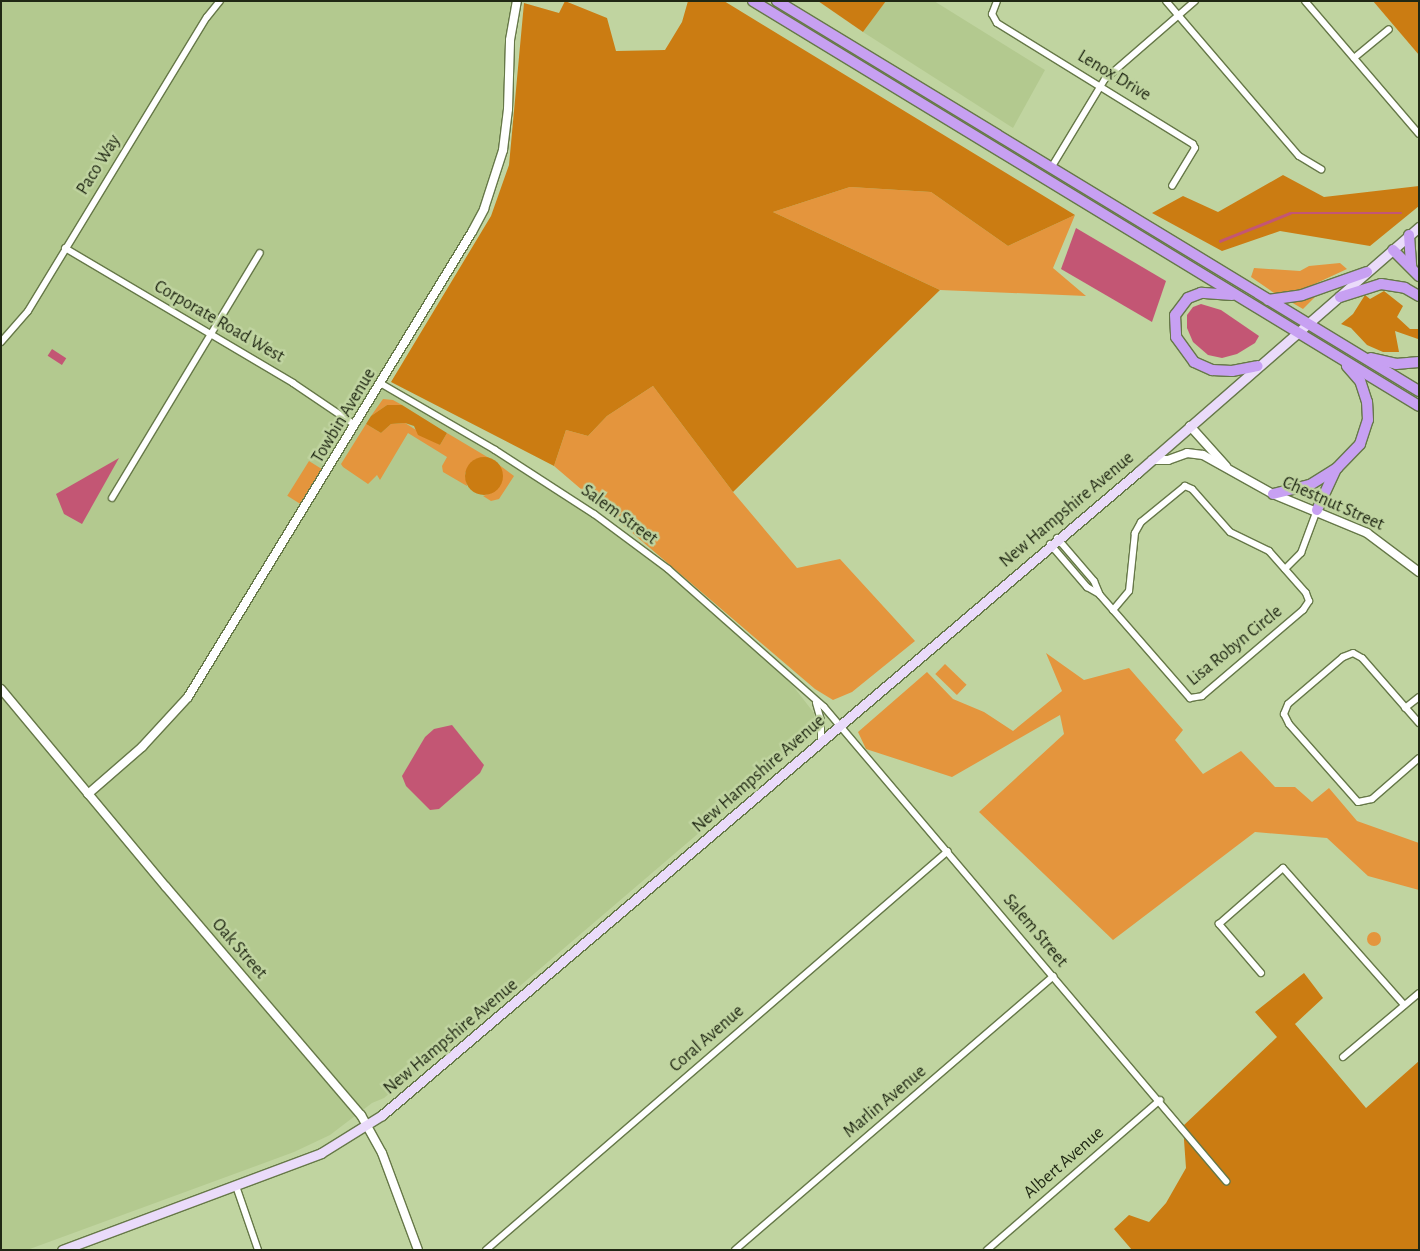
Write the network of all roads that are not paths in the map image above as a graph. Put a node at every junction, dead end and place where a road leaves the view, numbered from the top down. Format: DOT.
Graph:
graph roads {
  1 [pos="220,1"];
  2 [pos="516,1"];
  3 [pos="753,1"];
  4 [pos="777,1"];
  5 [pos="997,1"];
  6 [pos="1166,1"];
  7 [pos="1195,1"];
  8 [pos="1305,1"];
  9 [pos="1178,15"];
  10 [pos="1389,29"];
  11 [pos="1354,58"];
  12 [pos="1101,85"];
  13 [pos="1419,134"];
  14 [pos="1051,168"];
  15 [pos="1321,169"];
  16 [pos="1172,186"];
  17 [pos="1419,227"];
  18 [pos="1409,235"];
  19 [pos="65,248"];
  20 [pos="1393,250"];
  21 [pos="260,252"];
  22 [pos="1411,267"];
  23 [pos="1367,272"];
  24 [pos="1419,276"];
  25 [pos="1237,296"];
  26 [pos="1419,296"];
  27 [pos="1340,297"];
  28 [pos="1268,300"];
  29 [pos="1307,324"];
  30 [pos="1298,332"];
  31 [pos="210,335"];
  32 [pos="1,342"];
  33 [pos="1358,354"];
  34 [pos="1342,359"];
  35 [pos="1419,362"];
  36 [pos="1258,366"];
  37 [pos="380,383"];
  38 [pos="1419,391"];
  39 [pos="1419,406"];
  40 [pos="355,425"];
  41 [pos="1190,426"];
  42 [pos="1152,460"];
  43 [pos="1336,468"];
  44 [pos="1230,472"];
  45 [pos="1273,494"];
  46 [pos="112,498"];
  47 [pos="1317,510"];
  48 [pos="1054,541"];
  49 [pos="1285,569"];
  50 [pos="1419,572"];
  51 [pos="1113,610"];
  52 [pos="1,689"];
  53 [pos="1419,697"];
  54 [pos="816,703"];
  55 [pos="1405,708"];
  56 [pos="1419,724"];
  57 [pos="840,726"];
  58 [pos="821,742"];
  59 [pos="1419,758"];
  60 [pos="88,794"];
  61 [pos="948,852"];
  62 [pos="1261,973"];
  63 [pos="1053,976"];
  64 [pos="1419,993"];
  65 [pos="1404,1005"];
  66 [pos="1343,1057"];
  67 [pos="1160,1100"];
  68 [pos="368,1126"];
  69 [pos="1226,1182"];
  70 [pos="236,1186"];
  71 [pos="63,1250"];
  72 [pos="258,1250"];
  73 [pos="418,1250"];
  74 [pos="486,1250"];
  75 [pos="735,1250"];
  76 [pos="987,1250"];
  1 -- 19 [label="street, Paco Way"];
  2 -- 37 [label="street, Towbin Avenue"];
  3 -- 25 [label="highway"];
  4 -- 14 [label="highway"];
  5 -- 12 [label="street, Lenox Drive"];
  6 -- 9 [label="street"];
  7 -- 9 [label="street"];
  8 -- 11 [label="street"];
  9 -- 12 [label="street"];
  9 -- 15 [label="street"];
  10 -- 11 [label="street"];
  11 -- 13 [label="street"];
  12 -- 14 [label="street"];
  12 -- 16 [label="street, Lenox Drive"];
  14 -- 28 [label="highway"];
  17 -- 18 [label="main road, New Hampshire Avenue"];
  18 -- 20 [label="main road, New Hampshire Avenue"];
  18 -- 22 [label="highway"];
  19 -- 31 [label="street, Corporate Road West"];
  19 -- 32 [label="street, Paco Way"];
  20 -- 22 [label="highway"];
  20 -- 23 [label="main road, New Hampshire Avenue"];
  21 -- 31 [label="street"];
  22 -- 24 [label="highway"];
  23 -- 27 [label="main road, New Hampshire Avenue"];
  23 -- 28 [label="highway"];
  25 -- 30 [label="highway"];
  25 -- 36 [label="highway"];
  26 -- 27 [label="highway"];
  27 -- 29 [label="main road, New Hampshire Avenue"];
  28 -- 29 [label="highway"];
  29 -- 30 [label="main road, New Hampshire Avenue"];
  29 -- 33 [label="highway"];
  30 -- 34 [label="highway"];
  30 -- 36 [label="main road, New Hampshire Avenue"];
  31 -- 40 [label="street, Corporate Road West"];
  31 -- 46 [label="street"];
  33 -- 35 [label="highway"];
  33 -- 38 [label="highway"];
  34 -- 39 [label="highway"];
  34 -- 43 [label="highway"];
  36 -- 41 [label="main road, New Hampshire Avenue"];
  37 -- 40 [label="street, Towbin Avenue"];
  37 -- 54 [label="street, Salem Street"];
  40 -- 60 [label="street, Towbin Avenue"];
  41 -- 42 [label="main road, New Hampshire Avenue"];
  41 -- 44 [label="street, Chestnut Street"];
  42 -- 44 [label="street, Chestnut Street"];
  42 -- 48 [label="main road, New Hampshire Avenue"];
  43 -- 45 [label="highway"];
  43 -- 47 [label="highway"];
  44 -- 45 [label="street, Chestnut Street"];
  45 -- 47 [label="street, Chestnut Street"];
  47 -- 49 [label="street"];
  47 -- 50 [label="street, Chestnut Street"];
  48 -- 51 [label="street, Lisa Robyn Circle"];
  48 -- 57 [label="main road, New Hampshire Avenue"];
  49 -- 51 [label="street, Lisa Robyn Circle"];
  49 -- 51 [label="street, Lisa Robyn Circle"];
  52 -- 60 [label="street, Oak Street"];
  53 -- 55 [label="street"];
  54 -- 57 [label="street, Salem Street"];
  54 -- 58 [label="street"];
  55 -- 56 [label="street"];
  55 -- 59 [label="street"];
  57 -- 58 [label="main road, New Hampshire Avenue"];
  57 -- 61 [label="street, Salem Street"];
  58 -- 68 [label="main road, New Hampshire Avenue"];
  60 -- 68 [label="street, Oak Street"];
  61 -- 63 [label="street, Salem Street"];
  61 -- 74 [label="street, Coral Avenue"];
  62 -- 65 [label="street"];
  63 -- 67 [label="street, Salem Street"];
  63 -- 75 [label="street, Marlin Avenue"];
  64 -- 65 [label="street"];
  65 -- 66 [label="street"];
  67 -- 69 [label="street, Salem Street"];
  67 -- 76 [label="street, Albert Avenue"];
  68 -- 70 [label="main road, New Hampshire Avenue"];
  68 -- 73 [label="street, Oak Street"];
  70 -- 71 [label="main road, New Hampshire Avenue"];
  70 -- 72 [label="street"];
}
